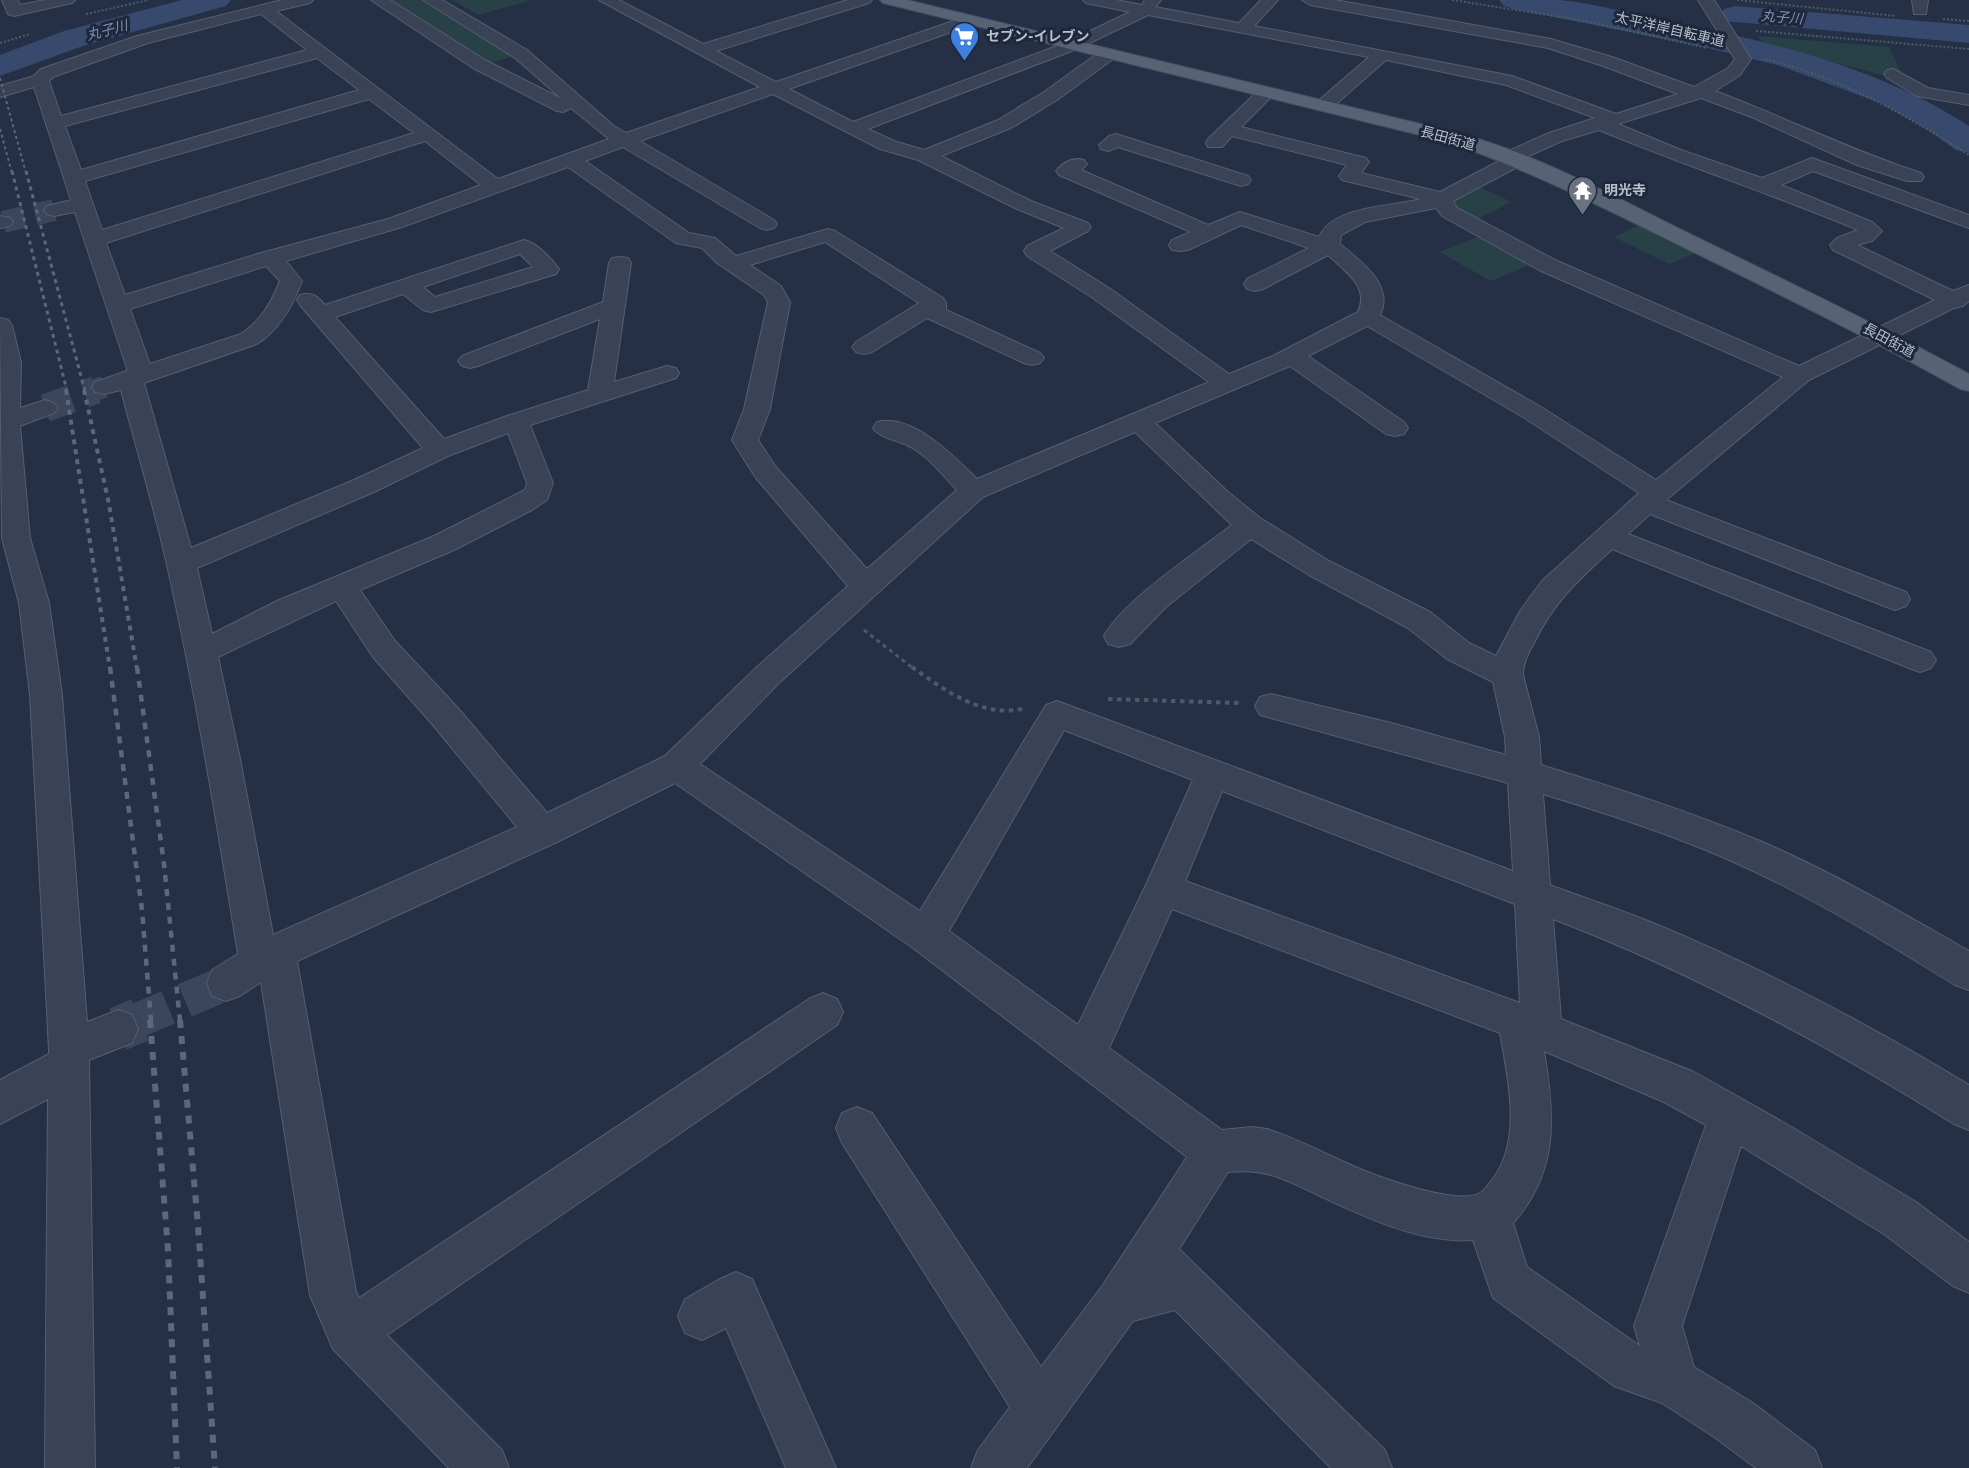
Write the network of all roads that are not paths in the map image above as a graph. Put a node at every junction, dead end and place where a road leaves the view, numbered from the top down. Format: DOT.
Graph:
graph roads {
  1 [pos="10,0"];
  2 [pos="66,0"];
  3 [pos="305,0"];
  4 [pos="379,0"];
  5 [pos="431,0"];
  6 [pos="635,0"];
  7 [pos="864,0"];
  8 [pos="888,0"];
  9 [pos="1091,0"];
  10 [pos="1270,0"];
  11 [pos="1310,0"];
  12 [pos="1706,0"];
  13 [pos="612,3"];
  14 [pos="1149,5"];
  15 [pos="263,8"];
  16 [pos="969,21"];
  17 [pos="1243,27"];
  18 [pos="1071,46"];
  19 [pos="701,50"];
  20 [pos="1576,51"];
  21 [pos="320,52"];
  22 [pos="1383,54"];
  23 [pos="1107,55"];
  24 [pos="1555,61"];
  25 [pos="1533,71"];
  26 [pos="1893,74"];
  27 [pos="40,80"];
  28 [pos="1512,81"];
  29 [pos="776,88"];
  30 [pos="0,92"];
  31 [pos="373,92"];
  32 [pos="1266,93"];
  33 [pos="1698,93"];
  34 [pos="1969,100"];
  35 [pos="1323,106"];
  36 [pos="1606,121"];
  37 [pos="55,123"];
  38 [pos="852,129"];
  39 [pos="607,130"];
  40 [pos="1228,130"];
  41 [pos="426,135"];
  42 [pos="625,140"];
  43 [pos="1108,145"];
  44 [pos="925,156"];
  45 [pos="1514,158"];
  46 [pos="571,160"];
  47 [pos="1195,163"];
  48 [pos="1077,164"];
  49 [pos="1914,177"];
  50 [pos="75,178"];
  51 [pos="1241,180"];
  52 [pos="494,186"];
  53 [pos="1761,186"];
  54 [pos="1441,198"];
  55 [pos="84,204"];
  56 [pos="54,210"];
  57 [pos="1969,222"];
  58 [pos="767,224"];
  59 [pos="1865,226"];
  60 [pos="1888,228"];
  61 [pos="1208,232"];
  62 [pos="96,239"];
  63 [pos="1180,245"];
  64 [pos="1330,245"];
  65 [pos="269,258"];
  66 [pos="620,263"];
  67 [pos="734,263"];
  68 [pos="291,281"];
  69 [pos="1255,284"];
  70 [pos="406,285"];
  71 [pos="1962,297"];
  72 [pos="935,303"];
  73 [pos="118,305"];
  74 [pos="614,306"];
  75 [pos="321,314"];
  76 [pos="1367,317"];
  77 [pos="0,325"];
  78 [pos="1880,334"];
  79 [pos="864,347"];
  80 [pos="1292,356"];
  81 [pos="1032,358"];
  82 [pos="470,361"];
  83 [pos="667,373"];
  84 [pos="139,374"];
  85 [pos="1800,375"];
  86 [pos="1227,384"];
  87 [pos="1969,384"];
  88 [pos="104,387"];
  89 [pos="600,393"];
  90 [pos="45,408"];
  91 [pos="516,421"];
  92 [pos="1138,421"];
  93 [pos="4,422"];
  94 [pos="886,428"];
  95 [pos="1395,428"];
  96 [pos="439,450"];
  97 [pos="974,491"];
  98 [pos="1652,498"];
  99 [pos="1250,525"];
  100 [pos="1608,537"];
  101 [pos="181,563"];
  102 [pos="342,587"];
  103 [pos="866,587"];
  104 [pos="1895,598"];
  105 [pos="1119,636"];
  106 [pos="201,651"];
  107 [pos="1920,660"];
  108 [pos="1507,675"];
  109 [pos="1271,706"];
  110 [pos="678,766"];
  111 [pos="1213,773"];
  112 [pos="1525,774"];
  113 [pos="542,832"];
  114 [pos="1163,889"];
  115 [pos="1531,892"];
  116 [pos="926,936"];
  117 [pos="267,956"];
  118 [pos="1969,972"];
  119 [pos="226,983"];
  120 [pos="823,1012"];
  121 [pos="1530,1026"];
  122 [pos="117,1029"];
  123 [pos="1085,1055"];
  124 [pos="68,1058"];
  125 [pos="0,1103"];
  126 [pos="1969,1109"];
  127 [pos="1730,1116"];
  128 [pos="857,1128"];
  129 [pos="1216,1152"];
  130 [pos="1488,1215"];
  131 [pos="1167,1269"];
  132 [pos="1969,1270"];
  133 [pos="702,1316"];
  134 [pos="350,1332"];
  135 [pos="1674,1383"];
  136 [pos="1040,1409"];
  137 [pos="70,1468"];
  138 [pos="484,1468"];
  139 [pos="811,1468"];
  140 [pos="996,1468"];
  141 [pos="1367,1468"];
  142 [pos="1797,1468"];
  1 -- 2 [label="street"];
  3 -- 15 [label="street"];
  4 -- 39 [label="street"];
  5 -- 39 [label="street"];
  6 -- 13 [label="street"];
  7 -- 19 [label="street"];
  8 -- 16 [label="main road, 長田街道"];
  9 -- 14 [label="street"];
  10 -- 17 [label="street"];
  11 -- 20 [label="street"];
  12 -- 33 [label="street"];
  13 -- 19 [label="street"];
  14 -- 17 [label="street"];
  14 -- 18 [label="street"];
  15 -- 21 [label="street"];
  15 -- 27 [label="street"];
  16 -- 18 [label="main road, 長田街道"];
  16 -- 29 [label="street"];
  17 -- 22 [label="street"];
  18 -- 23 [label="main road, 長田街道"];
  18 -- 38 [label="street"];
  19 -- 29 [label="street"];
  20 -- 24 [label="street"];
  20 -- 33 [label="street"];
  21 -- 31 [label="street"];
  21 -- 37 [label="street"];
  22 -- 28 [label="street"];
  22 -- 35 [label="street"];
  23 -- 32 [label="main road, 長田街道"];
  23 -- 44 [label="street"];
  25 -- 28 [label="street"];
  26 -- 34 [label="street"];
  27 -- 30 [label="street"];
  27 -- 37 [label="street"];
  28 -- 36 [label="street"];
  29 -- 38 [label="street"];
  29 -- 42 [label="street"];
  31 -- 41 [label="street"];
  31 -- 50 [label="street"];
  32 -- 35 [label="main road, 長田街道"];
  32 -- 40 [label="street"];
  33 -- 36 [label="street"];
  33 -- 49 [label="street"];
  35 -- 45 [label="main road, 長田街道"];
  36 -- 45 [label="street"];
  36 -- 53 [label="street"];
  37 -- 50 [label="street"];
  38 -- 44 [label="street"];
  39 -- 42 [label="street"];
  40 -- 47 [label="street"];
  40 -- 54 [label="street"];
  41 -- 52 [label="street"];
  41 -- 62 [label="street"];
  42 -- 46 [label="street"];
  42 -- 58 [label="street"];
  43 -- 47 [label="street"];
  44 -- 86 [label="street"];
  45 -- 54 [label="street"];
  45 -- 78 [label="main road, 長田街道"];
  46 -- 52 [label="street"];
  46 -- 67 [label="street"];
  47 -- 51 [label="street"];
  48 -- 61 [label="street"];
  50 -- 55 [label="street"];
  52 -- 65 [label="street"];
  53 -- 57 [label="street"];
  53 -- 59 [label="street"];
  54 -- 64 [label="street"];
  54 -- 85 [label="street"];
  55 -- 56 [label="street"];
  55 -- 62 [label="street"];
  59 -- 60 [label="street"];
  59 -- 71 [label="street"];
  61 -- 63 [label="street"];
  61 -- 64 [label="street"];
  62 -- 73 [label="street"];
  64 -- 69 [label="street"];
  64 -- 76 [label="street"];
  65 -- 68 [label="street"];
  65 -- 73 [label="street"];
  66 -- 74 [label="street"];
  67 -- 72 [label="street"];
  67 -- 103 [label="street"];
  68 -- 75 [label="street"];
  68 -- 84 [label="street"];
  70 -- 70 [label="street"];
  70 -- 75 [label="street"];
  71 -- 78 [label="street"];
  72 -- 79 [label="street"];
  72 -- 81 [label="street"];
  73 -- 84 [label="street"];
  74 -- 82 [label="street"];
  74 -- 89 [label="street"];
  75 -- 96 [label="street"];
  76 -- 80 [label="street"];
  76 -- 98 [label="street"];
  77 -- 93 [label="street"];
  78 -- 85 [label="street"];
  78 -- 87 [label="main road, 長田街道"];
  80 -- 86 [label="street"];
  80 -- 95 [label="street"];
  83 -- 89 [label="street"];
  84 -- 88 [label="street"];
  84 -- 101 [label="street"];
  85 -- 98 [label="street"];
  86 -- 92 [label="street"];
  89 -- 91 [label="street"];
  90 -- 93 [label="street"];
  91 -- 96 [label="street"];
  91 -- 102 [label="street"];
  92 -- 97 [label="street"];
  92 -- 99 [label="street"];
  93 -- 124 [label="street"];
  94 -- 97 [label="street"];
  96 -- 101 [label="street"];
  97 -- 103 [label="street"];
  98 -- 100 [label="street"];
  98 -- 104 [label="street"];
  99 -- 105 [label="street"];
  99 -- 108 [label="street"];
  100 -- 107 [label="street"];
  100 -- 108 [label="street"];
  101 -- 106 [label="street"];
  102 -- 106 [label="street"];
  102 -- 113 [label="street"];
  103 -- 110 [label="street"];
  106 -- 117 [label="street"];
  108 -- 112 [label="street"];
  109 -- 112 [label="street"];
  110 -- 113 [label="street"];
  110 -- 116 [label="street"];
  111 -- 114 [label="street"];
  111 -- 115 [label="street"];
  111 -- 116 [label="street"];
  112 -- 115 [label="street"];
  112 -- 118 [label="street"];
  113 -- 117 [label="street"];
  114 -- 121 [label="street"];
  114 -- 123 [label="street"];
  115 -- 121 [label="street"];
  115 -- 126 [label="street"];
  116 -- 123 [label="street"];
  117 -- 119 [label="street"];
  117 -- 134 [label="street"];
  120 -- 134 [label="street"];
  121 -- 127 [label="street"];
  121 -- 130 [label="street"];
  122 -- 124 [label="street"];
  123 -- 129 [label="street"];
  124 -- 125 [label="street"];
  124 -- 137 [label="street"];
  127 -- 132 [label="street"];
  127 -- 135 [label="street"];
  128 -- 136 [label="street"];
  129 -- 130 [label="street"];
  129 -- 131 [label="street"];
  130 -- 135 [label="street"];
  131 -- 136 [label="street"];
  131 -- 141 [label="street"];
  133 -- 139 [label="street"];
  134 -- 138 [label="street"];
  135 -- 142 [label="street"];
  136 -- 140 [label="street"];
}
